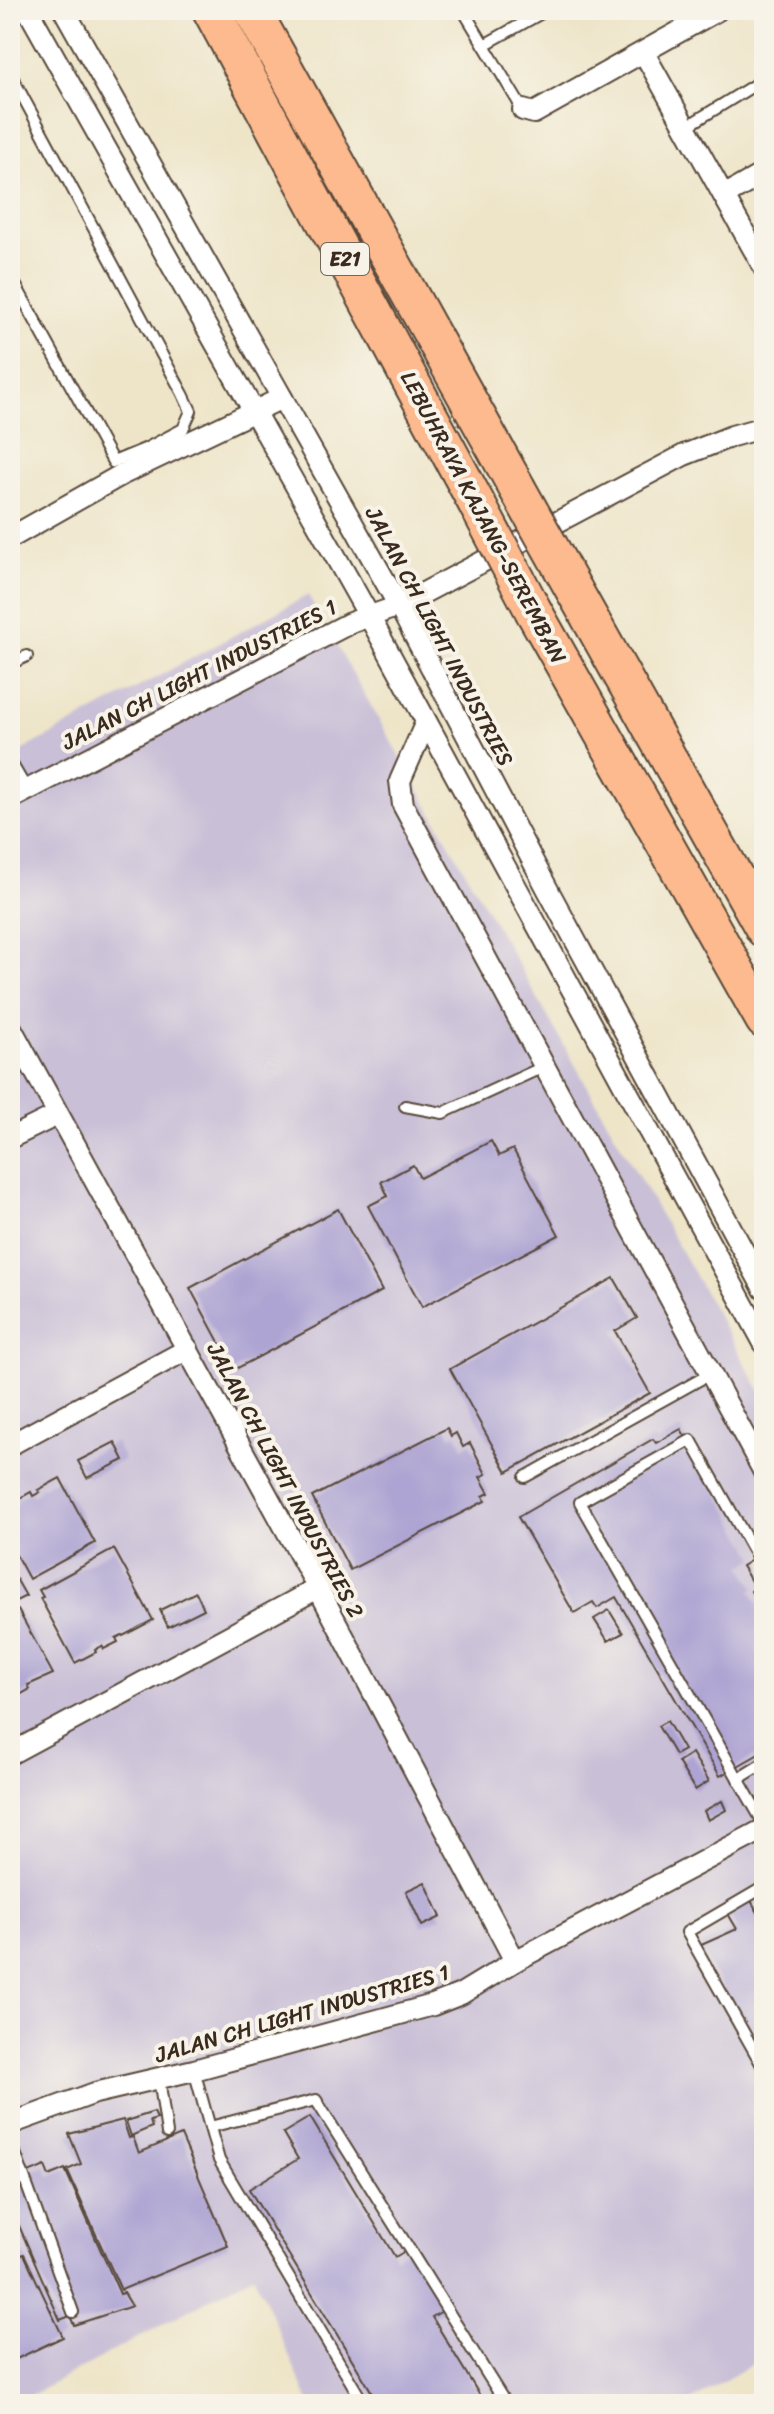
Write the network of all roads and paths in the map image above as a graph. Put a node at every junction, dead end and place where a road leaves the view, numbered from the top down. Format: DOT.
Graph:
graph roads {
  1 [pos="28,10"];
  2 [pos="64,10"];
  3 [pos="211,10"];
  4 [pos="252,10"];
  5 [pos="463,10"];
  6 [pos="547,10"];
  7 [pos="718,10"];
  8 [pos="484,45"];
  9 [pos="644,53"];
  10 [pos="10,73"];
  11 [pos="764,79"];
  12 [pos="523,110"];
  13 [pos="686,127"];
  14 [pos="764,173"];
  15 [pos="724,196"];
  16 [pos="764,267"];
  17 [pos="10,275"];
  18 [pos="282,398"];
  19 [pos="191,411"];
  20 [pos="254,411"];
  21 [pos="764,427"];
  22 [pos="209,433"];
  23 [pos="117,469"];
  24 [pos="11,537"];
  25 [pos="399,606"];
  26 [pos="369,616"];
  27 [pos="27,656"];
  28 [pos="10,664"];
  29 [pos="426,722"];
  30 [pos="10,761"];
  31 [pos="18,794"];
  32 [pos="764,929"];
  33 [pos="764,1020"];
  34 [pos="10,1026"];
  35 [pos="543,1067"];
  36 [pos="405,1106"];
  37 [pos="57,1115"];
  38 [pos="10,1138"];
  39 [pos="764,1289"];
  40 [pos="764,1343"];
  41 [pos="188,1349"];
  42 [pos="710,1374"];
  43 [pos="10,1444"];
  44 [pos="764,1472"];
  45 [pos="525,1477"];
  46 [pos="764,1570"];
  47 [pos="318,1588"];
  48 [pos="10,1754"];
  49 [pos="764,1763"];
  50 [pos="738,1779"];
  51 [pos="764,1827"];
  52 [pos="764,1887"];
  53 [pos="515,1961"];
  54 [pos="762,2065"];
  55 [pos="194,2070"];
  56 [pos="159,2078"];
  57 [pos="10,2124"];
  58 [pos="210,2127"];
  59 [pos="167,2133"];
  60 [pos="10,2139"];
  61 [pos="73,2312"];
  62 [pos="364,2404"];
  63 [pos="506,2404"];
  1 -- 20 [label="street"];
  2 -- 18 [label="street, JALAN CH LIGHT INDUSTRIES"];
  3 -- 33 [label="highway, LEBUHRAYA KAJANG-SEREMBAN / E21, bridge"];
  4 -- 32 [label="highway, LEBUHRAYA KAJANG-SEREMBAN / E21, bridge"];
  5 -- 8 [label="lane"];
  6 -- 8 [label="lane"];
  7 -- 9 [label="street"];
  8 -- 12 [label="lane"];
  9 -- 12 [label="street"];
  9 -- 13 [label="street"];
  10 -- 19 [label="lane"];
  11 -- 13 [label="lane"];
  13 -- 15 [label="street"];
  14 -- 15 [label="street"];
  15 -- 16 [label="street"];
  17 -- 23 [label="lane"];
  18 -- 20 [label="street"];
  18 -- 25 [label="street, JALAN CH LIGHT INDUSTRIES"];
  19 -- 22 [label="lane"];
  19 -- 23 [label="lane"];
  20 -- 22 [label="street"];
  20 -- 26 [label="street"];
  21 -- 25 [label="street, JALAN CH LIGHT INDUSTRIES 1"];
  22 -- 23 [label="street"];
  23 -- 24 [label="street"];
  25 -- 26 [label="street, JALAN CH LIGHT INDUSTRIES 1"];
  25 -- 39 [label="street, JALAN CH LIGHT INDUSTRIES"];
  26 -- 29 [label="street"];
  26 -- 31 [label="street, JALAN CH LIGHT INDUSTRIES 1"];
  27 -- 28 [label="lane"];
  29 -- 35 [label="street"];
  29 -- 40 [label="street"];
  30 -- 31 [label="lane"];
  34 -- 37 [label="street, JALAN CH LIGHT INDUSTRIES 2"];
  35 -- 36 [label="lane"];
  35 -- 42 [label="street"];
  37 -- 38 [label="street"];
  37 -- 41 [label="street, JALAN CH LIGHT INDUSTRIES 2"];
  41 -- 43 [label="street"];
  41 -- 47 [label="street, JALAN CH LIGHT INDUSTRIES 2"];
  42 -- 44 [label="street"];
  42 -- 45 [label="lane"];
  46 -- 50 [label="lane"];
  47 -- 48 [label="street"];
  47 -- 53 [label="street, JALAN CH LIGHT INDUSTRIES 2"];
  49 -- 50 [label="lane"];
  50 -- 51 [label="lane"];
  51 -- 53 [label="street, JALAN CH LIGHT INDUSTRIES 1"];
  52 -- 54 [label="lane"];
  53 -- 55 [label="street, JALAN CH LIGHT INDUSTRIES 1"];
  55 -- 56 [label="street, JALAN CH LIGHT INDUSTRIES 1"];
  55 -- 58 [label="lane"];
  56 -- 57 [label="street, JALAN CH LIGHT INDUSTRIES 1"];
  56 -- 59 [label="lane"];
  58 -- 62 [label="lane"];
  58 -- 63 [label="lane"];
  60 -- 61 [label="lane"];
}
